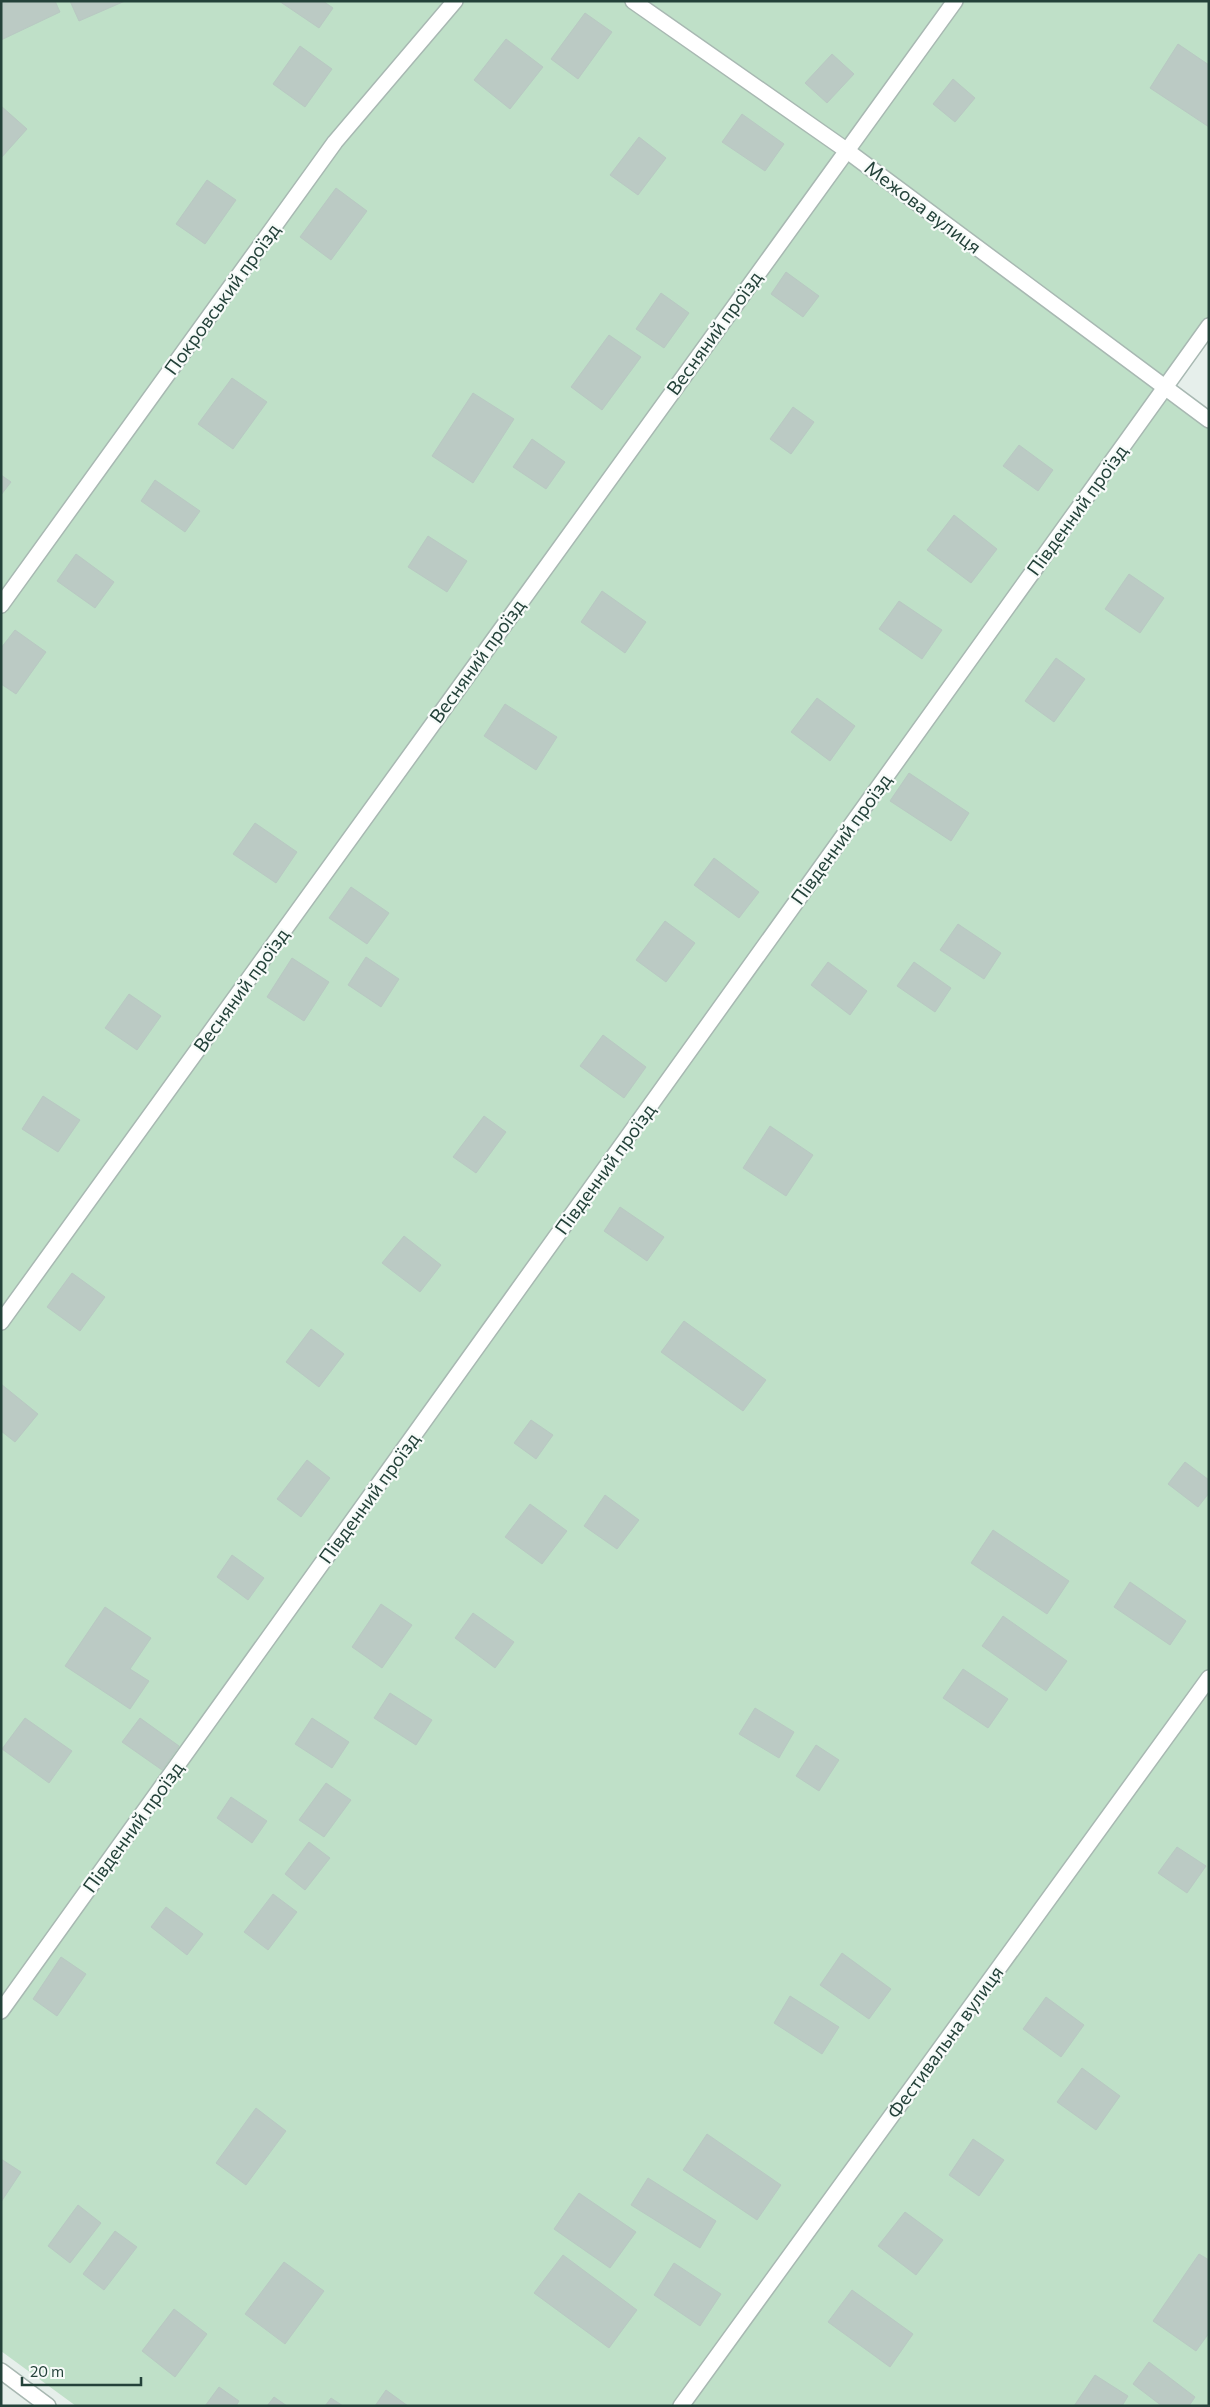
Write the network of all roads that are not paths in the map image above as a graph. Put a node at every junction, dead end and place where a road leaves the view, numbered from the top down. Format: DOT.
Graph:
graph roads {
  1 [pos="455,1"];
  2 [pos="633,1"];
  3 [pos="955,1"];
  4 [pos="846,150"];
  5 [pos="1209,326"];
  6 [pos="1165,387"];
  7 [pos="1209,420"];
  8 [pos="1,605"];
  9 [pos="1,1322"];
  10 [pos="1209,1678"];
  11 [pos="1,2011"];
  12 [pos="1,2371"];
  13 [pos="48,2406"];
  14 [pos="681,2406"];
  1 -- 8 [label="street, Покровський проїзд"];
  2 -- 4 [label="street, Межова вулиця"];
  3 -- 4 [label="street, Весняний проїзд"];
  4 -- 6 [label="street, Межова вулиця"];
  4 -- 9 [label="street, Весняний проїзд"];
  5 -- 6 [label="street, Південний проїзд"];
  6 -- 7 [label="street, Межова вулиця"];
  6 -- 11 [label="street, Південний проїзд"];
  10 -- 14 [label="street, Фестивальна вулиця"];
  12 -- 13 [label="street"];
}
